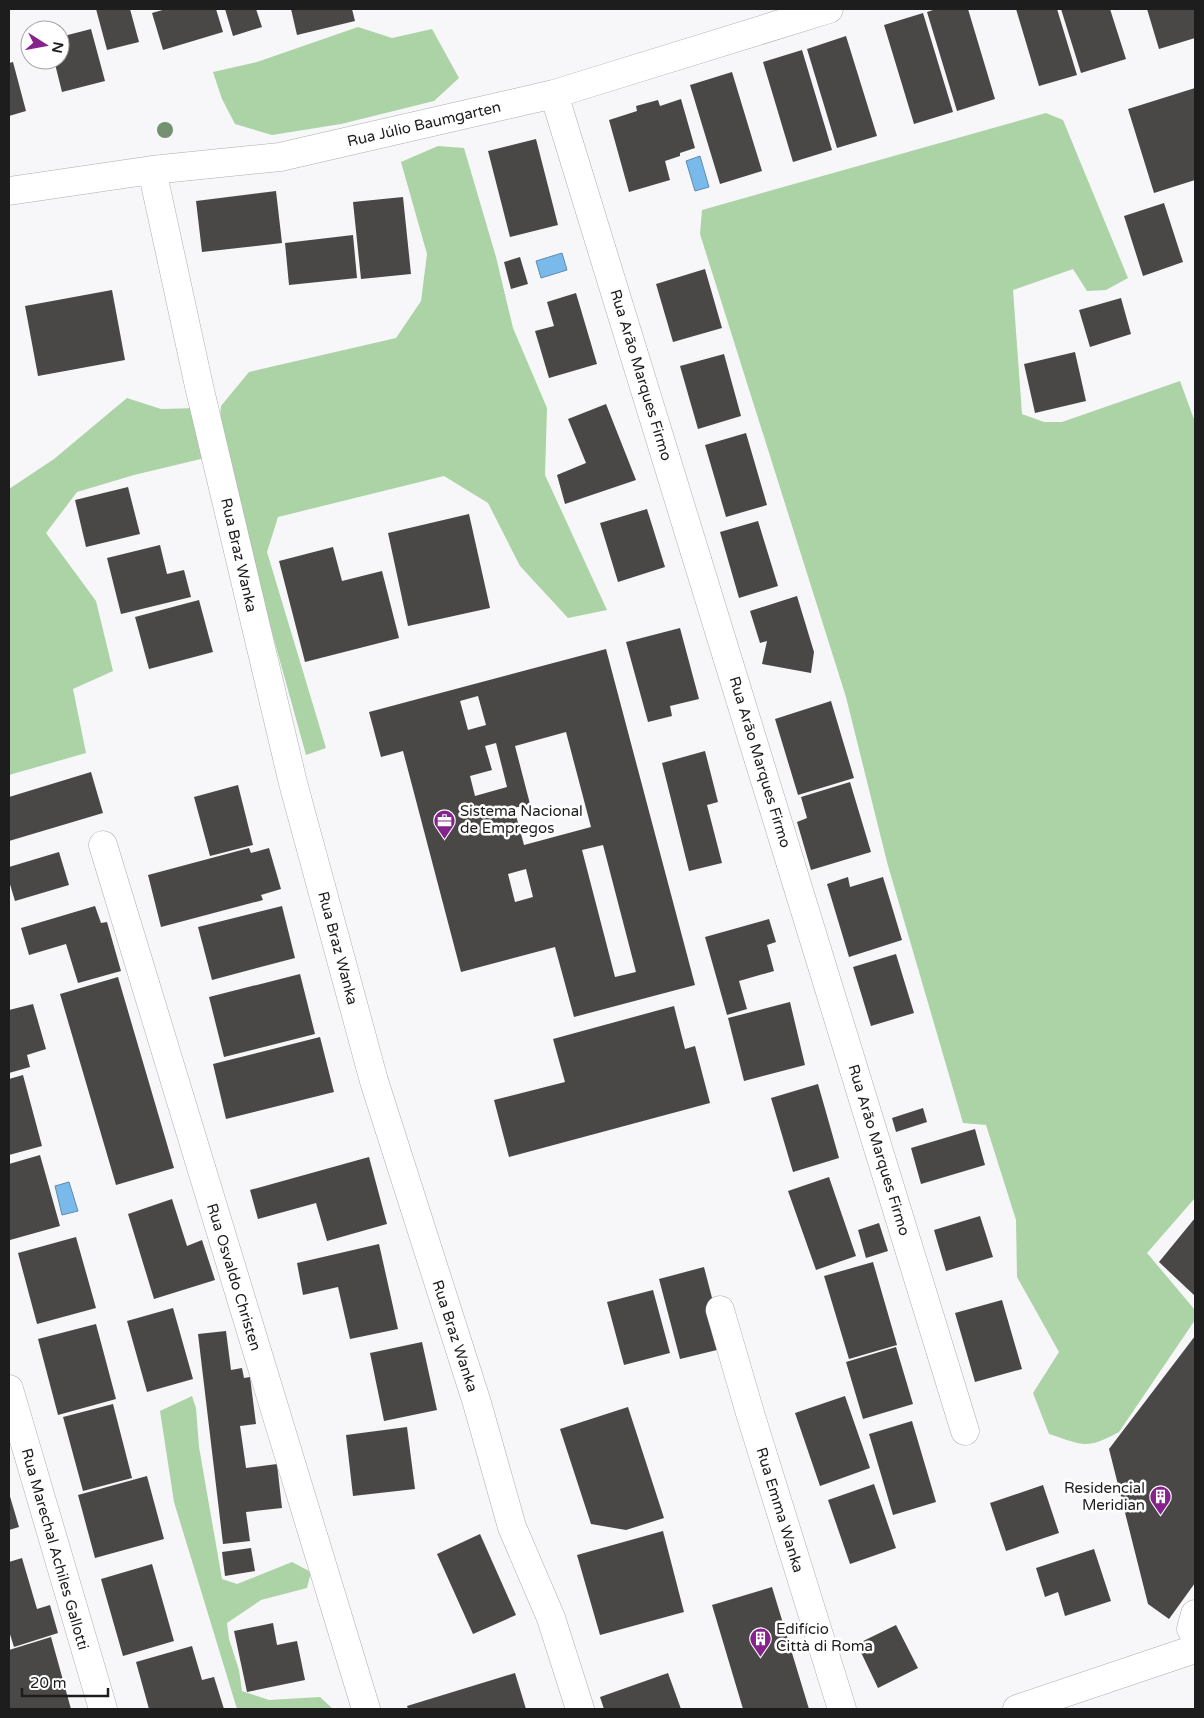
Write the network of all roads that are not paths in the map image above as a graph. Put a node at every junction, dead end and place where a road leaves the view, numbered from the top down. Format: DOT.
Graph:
graph roads {
  1 [pos="829,9"];
  2 [pos="554,94"];
  3 [pos="152,170"];
  4 [pos="9,191"];
  5 [pos="103,844"];
  6 [pos="720,1310"];
  7 [pos="9,1388"];
  8 [pos="965,1431"];
  9 [pos="1195,1614"];
  10 [pos="1195,1635"];
  11 [pos="1195,1650"];
  12 [pos="103,1709"];
  13 [pos="366,1709"];
  14 [pos="580,1709"];
  15 [pos="842,1709"];
  16 [pos="1017,1709"];
  1 -- 2 [label="street, Rua Júlio Baumgarten"];
  2 -- 3 [label="street, Rua Júlio Baumgarten"];
  2 -- 8 [label="street, Rua Arão Marques Firmo"];
  3 -- 4 [label="street, Rua Júlio Baumgarten"];
  3 -- 14 [label="street, Rua Braz Wanka"];
  5 -- 13 [label="street, Rua Osvaldo Christen"];
  6 -- 15 [label="street, Rua Emma Wanka"];
  7 -- 12 [label="street, Rua Marechal Achiles Gallotti"];
  9 -- 10 [label="street"];
  11 -- 16 [label="street"];
}
